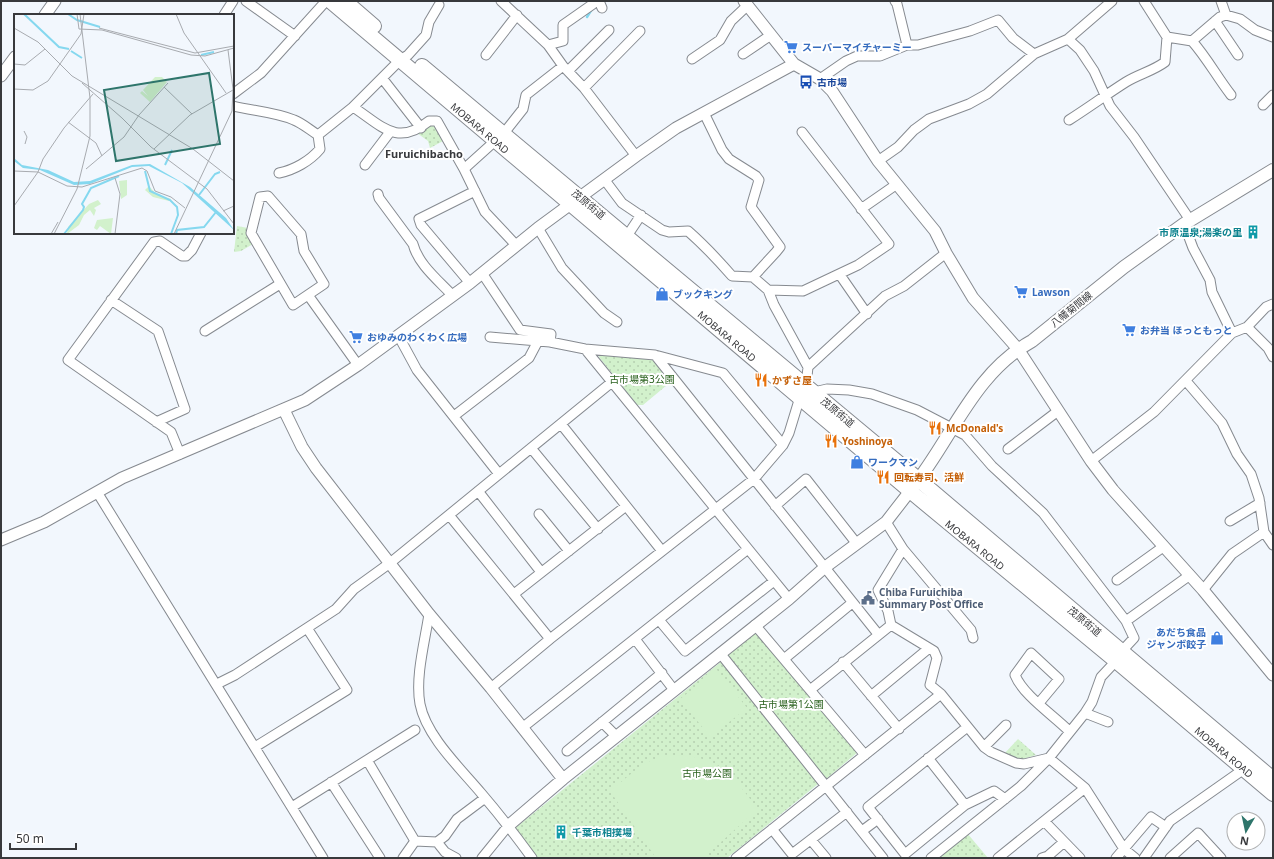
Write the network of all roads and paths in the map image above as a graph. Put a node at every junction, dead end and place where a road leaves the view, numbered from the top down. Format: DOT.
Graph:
graph roads {
  1 [pos="54,1"];
  2 [pos="233,1"];
  3 [pos="246,1"];
  4 [pos="326,1"];
  5 [pos="330,1"];
  6 [pos="345,1"];
  7 [pos="502,1"];
  8 [pos="593,1"];
  9 [pos="1112,1"];
  10 [pos="1144,1"];
  11 [pos="1221,1"];
  12 [pos="437,2"];
  13 [pos="898,2"];
  14 [pos="746,3"];
  15 [pos="45,14"];
  16 [pos="225,14"];
  17 [pos="517,15"];
  18 [pos="1226,15"];
  19 [pos="1215,21"];
  20 [pos="609,30"];
  21 [pos="640,30"];
  22 [pos="771,35"];
  23 [pos="295,36"];
  24 [pos="1167,37"];
  25 [pos="1273,37"];
  26 [pos="1068,39"];
  27 [pos="1192,41"];
  28 [pos="548,45"];
  29 [pos="907,45"];
  30 [pos="743,54"];
  31 [pos="1034,54"];
  32 [pos="486,55"];
  33 [pos="1238,55"];
  34 [pos="14,58"];
  35 [pos="404,58"];
  36 [pos="692,59"];
  37 [pos="794,64"];
  38 [pos="566,69"];
  39 [pos="1,76"];
  40 [pos="382,78"];
  41 [pos="820,79"];
  42 [pos="584,88"];
  43 [pos="234,93"];
  44 [pos="1231,95"];
  45 [pos="1273,95"];
  46 [pos="1106,96"];
  47 [pos="1263,105"];
  48 [pos="234,106"];
  49 [pos="353,107"];
  50 [pos="704,113"];
  51 [pos="1069,120"];
  52 [pos="421,128"];
  53 [pos="390,132"];
  54 [pos="802,132"];
  55 [pos="318,135"];
  56 [pos="500,137"];
  57 [pos="636,156"];
  58 [pos="878,161"];
  59 [pos="365,165"];
  60 [pos="464,169"];
  61 [pos="1273,170"];
  62 [pos="279,173"];
  63 [pos="604,179"];
  64 [pos="897,184"];
  65 [pos="475,191"];
  66 [pos="378,194"];
  67 [pos="575,200"];
  68 [pos="862,209"];
  69 [pos="641,215"];
  70 [pos="1187,222"];
  71 [pos="538,228"];
  72 [pos="200,234"];
  73 [pos="627,236"];
  74 [pos="516,245"];
  75 [pos="946,253"];
  76 [pos="482,273"];
  77 [pos="840,275"];
  78 [pos="753,277"];
  79 [pos="470,283"];
  80 [pos="280,284"];
  81 [pos="768,290"];
  82 [pos="308,295"];
  83 [pos="452,295"];
  84 [pos="111,300"];
  85 [pos="1273,304"];
  86 [pos="867,314"];
  87 [pos="617,322"];
  88 [pos="1247,327"];
  89 [pos="205,331"];
  90 [pos="1232,333"];
  91 [pos="398,335"];
  92 [pos="490,337"];
  93 [pos="538,341"];
  94 [pos="550,342"];
  95 [pos="585,349"];
  96 [pos="1018,349"];
  97 [pos="655,355"];
  98 [pos="1273,357"];
  99 [pos="358,365"];
  100 [pos="808,367"];
  101 [pos="1186,381"];
  102 [pos="612,382"];
  103 [pos="807,392"];
  104 [pos="284,410"];
  105 [pos="1058,411"];
  106 [pos="454,416"];
  107 [pos="156,422"];
  108 [pos="561,424"];
  109 [pos="952,428"];
  110 [pos="783,445"];
  111 [pos="531,448"];
  112 [pos="1008,449"];
  113 [pos="180,454"];
  114 [pos="1091,461"];
  115 [pos="499,474"];
  116 [pos="754,479"];
  117 [pos="919,480"];
  118 [pos="478,491"];
  119 [pos="910,491"];
  120 [pos="97,492"];
  121 [pos="1260,503"];
  122 [pos="626,506"];
  123 [pos="775,506"];
  124 [pos="715,509"];
  125 [pos="539,514"];
  126 [pos="449,515"];
  127 [pos="1230,521"];
  128 [pos="886,522"];
  129 [pos="598,529"];
  130 [pos="1264,532"];
  131 [pos="1,540"];
  132 [pos="857,544"];
  133 [pos="1273,545"];
  134 [pos="1163,547"];
  135 [pos="748,549"];
  136 [pos="903,549"];
  137 [pos="569,551"];
  138 [pos="662,551"];
  139 [pos="390,563"];
  140 [pos="824,568"];
  141 [pos="541,572"];
  142 [pos="1190,575"];
  143 [pos="1117,580"];
  144 [pos="774,581"];
  145 [pos="1204,590"];
  146 [pos="514,594"];
  147 [pos="789,599"];
  148 [pos="852,603"];
  149 [pos="429,614"];
  150 [pos="658,620"];
  151 [pos="1126,621"];
  152 [pos="755,625"];
  153 [pos="891,625"];
  154 [pos="307,628"];
  155 [pos="878,634"];
  156 [pos="973,638"];
  157 [pos="550,639"];
  158 [pos="635,639"];
  159 [pos="928,649"];
  160 [pos="720,653"];
  161 [pos="1119,656"];
  162 [pos="784,659"];
  163 [pos="843,662"];
  164 [pos="1272,671"];
  165 [pos="662,673"];
  166 [pos="217,684"];
  167 [pos="491,688"];
  168 [pos="674,690"];
  169 [pos="810,690"];
  170 [pos="941,694"];
  171 [pos="871,696"];
  172 [pos="1039,703"];
  173 [pos="1085,713"];
  174 [pos="602,722"];
  175 [pos="1108,722"];
  176 [pos="1006,725"];
  177 [pos="522,728"];
  178 [pos="966,728"];
  179 [pos="899,729"];
  180 [pos="415,730"];
  181 [pos="1069,730"];
  182 [pos="616,736"];
  183 [pos="255,747"];
  184 [pos="984,747"];
  185 [pos="567,751"];
  186 [pos="865,755"];
  187 [pos="928,758"];
  188 [pos="1049,758"];
  189 [pos="367,760"];
  190 [pos="1244,769"];
  191 [pos="562,779"];
  192 [pos="1273,780"];
  193 [pos="332,782"];
  194 [pos="825,785"];
  195 [pos="1085,788"];
  196 [pos="1273,794"];
  197 [pos="485,798"];
  198 [pos="1005,799"];
  199 [pos="965,805"];
  200 [pos="292,807"];
  201 [pos="847,812"];
  202 [pos="878,819"];
  203 [pos="1044,821"];
  204 [pos="508,826"];
  205 [pos="1166,827"];
  206 [pos="772,829"];
  207 [pos="862,832"];
  208 [pos="811,840"];
  209 [pos="415,841"];
  210 [pos="437,842"];
  211 [pos="1064,842"];
  212 [pos="1124,849"];
  213 [pos="1046,857"];
  214 [pos="323,858"];
  215 [pos="380,858"];
  216 [pos="403,858"];
  217 [pos="456,858"];
  218 [pos="482,858"];
  219 [pos="532,858"];
  220 [pos="736,858"];
  221 [pos="826,858"];
  222 [pos="883,858"];
  223 [pos="931,858"];
  224 [pos="998,858"];
  225 [pos="1080,858"];
  226 [pos="1116,858"];
  227 [pos="1136,858"];
  228 [pos="1144,858"];
  229 [pos="1170,858"];
  230 [pos="1221,858"];
  1 -- 15 [label="street"];
  2 -- 16 [label="street"];
  3 -- 23 [label="street"];
  4 -- 23 [label="street"];
  5 -- 35 [label="main road, MOBARA ROAD"];
  6 -- 35 [label="main road"];
  7 -- 17 [label="street"];
  8 -- 28 [label="street"];
  9 -- 26 [label="street"];
  10 -- 24 [label="street"];
  11 -- 18 [label="street"];
  12 -- 35 [label="street"];
  13 -- 29 [label="street"];
  14 -- 22 [label="street"];
  14 -- 36 [label="street"];
  17 -- 28 [label="street"];
  17 -- 32 [label="street"];
  18 -- 19 [label="street"];
  18 -- 25 [label="street"];
  19 -- 27 [label="street"];
  19 -- 33 [label="street"];
  20 -- 38 [label="street"];
  21 -- 42 [label="street"];
  22 -- 30 [label="street"];
  22 -- 37 [label="street"];
  23 -- 43 [label="street"];
  24 -- 27 [label="street"];
  24 -- 46 [label="street"];
  26 -- 31 [label="street"];
  26 -- 46 [label="street"];
  27 -- 44 [label="street"];
  28 -- 38 [label="street"];
  29 -- 31 [label="street"];
  29 -- 41 [label="street"];
  31 -- 58 [label="street"];
  34 -- 39 [label="street"];
  35 -- 40 [label="street"];
  35 -- 56 [label="main road, MOBARA ROAD"];
  37 -- 41 [label="street"];
  37 -- 50 [label="street"];
  38 -- 42 [label="street"];
  38 -- 56 [label="street"];
  40 -- 49 [label="street"];
  40 -- 52 [label="street"];
  41 -- 58 [label="street"];
  42 -- 57 [label="street"];
  45 -- 47 [label="street"];
  46 -- 51 [label="street"];
  46 -- 70 [label="street"];
  48 -- 55 [label="street"];
  49 -- 53 [label="street"];
  49 -- 55 [label="street"];
  50 -- 57 [label="street"];
  50 -- 78 [label="street"];
  52 -- 53 [label="street"];
  52 -- 60 [label="street"];
  53 -- 59 [label="street"];
  54 -- 68 [label="street"];
  55 -- 62 [label="street"];
  56 -- 60 [label="street"];
  56 -- 67 [label="main road, MOBARA ROAD"];
  57 -- 63 [label="street"];
  58 -- 64 [label="street"];
  60 -- 65 [label="street"];
  61 -- 70 [label="main road, 八幡菊間線"];
  63 -- 67 [label="street"];
  63 -- 69 [label="street"];
  64 -- 68 [label="street"];
  64 -- 75 [label="street"];
  65 -- 74 [label="street"];
  65 -- 79 [label="street"];
  66 -- 83 [label="street"];
  67 -- 71 [label="street"];
  67 -- 73 [label="main road, 茂原街道"];
  67 -- 103 [label="main road, MOBARA ROAD"];
  68 -- 77 [label="street"];
  69 -- 73 [label="street"];
  69 -- 78 [label="street"];
  70 -- 90 [label="street"];
  70 -- 96 [label="main road, 八幡菊間線"];
  71 -- 74 [label="street"];
  71 -- 87 [label="street"];
  72 -- 84 [label="street"];
  73 -- 103 [label="main road, 茂原街道"];
  74 -- 76 [label="street"];
  75 -- 86 [label="street"];
  75 -- 96 [label="street"];
  76 -- 79 [label="street"];
  76 -- 94 [label="street"];
  77 -- 81 [label="street"];
  77 -- 86 [label="street"];
  78 -- 81 [label="street"];
  79 -- 83 [label="street"];
  80 -- 82 [label="street"];
  80 -- 82 [label="street"];
  80 -- 89 [label="street"];
  81 -- 100 [label="street"];
  82 -- 99 [label="street"];
  83 -- 91 [label="street"];
  84 -- 107 [label="street"];
  84 -- 107 [label="street"];
  85 -- 88 [label="street"];
  86 -- 100 [label="street"];
  88 -- 90 [label="street"];
  88 -- 98 [label="street"];
  90 -- 101 [label="street"];
  91 -- 99 [label="street"];
  91 -- 106 [label="street"];
  92 -- 93 [label="street"];
  93 -- 94 [label="street"];
  93 -- 106 [label="street"];
  94 -- 95 [label="street"];
  95 -- 97 [label="street"];
  95 -- 102 [label="street"];
  96 -- 105 [label="street"];
  96 -- 109 [label="main road, 八幡菊間線"];
  97 -- 110 [label="street"];
  97 -- 116 [label="street"];
  99 -- 104 [label="street"];
  100 -- 103 [label="street"];
  101 -- 114 [label="street"];
  101 -- 121 [label="street"];
  102 -- 108 [label="street"];
  102 -- 124 [label="street"];
  103 -- 109 [label="street"];
  103 -- 110 [label="street"];
  103 -- 117 [label="main road, 茂原街道"];
  103 -- 119 [label="main road, MOBARA ROAD"];
  104 -- 113 [label="street"];
  104 -- 139 [label="street"];
  105 -- 112 [label="street"];
  105 -- 114 [label="street"];
  106 -- 115 [label="street"];
  107 -- 113 [label="street"];
  108 -- 111 [label="street"];
  108 -- 122 [label="street"];
  109 -- 117 [label="main road, 八幡菊間線"];
  109 -- 151 [label="street"];
  110 -- 116 [label="street"];
  111 -- 115 [label="street"];
  111 -- 129 [label="street"];
  113 -- 120 [label="street"];
  114 -- 134 [label="street"];
  115 -- 118 [label="street"];
  116 -- 123 [label="street"];
  116 -- 124 [label="street"];
  117 -- 119 [label="main road, 八幡菊間線"];
  117 -- 161 [label="main road, 茂原街道"];
  118 -- 126 [label="street"];
  118 -- 141 [label="street"];
  119 -- 128 [label="street"];
  119 -- 161 [label="main road, MOBARA ROAD"];
  120 -- 131 [label="street"];
  120 -- 166 [label="street"];
  121 -- 127 [label="street"];
  121 -- 130 [label="street"];
  122 -- 129 [label="street"];
  122 -- 138 [label="street"];
  123 -- 132 [label="street"];
  123 -- 140 [label="street"];
  124 -- 135 [label="street"];
  124 -- 138 [label="street"];
  125 -- 137 [label="street"];
  126 -- 139 [label="street"];
  126 -- 146 [label="street"];
  128 -- 132 [label="street"];
  128 -- 136 [label="street"];
  129 -- 137 [label="street"];
  130 -- 133 [label="street"];
  130 -- 145 [label="street"];
  132 -- 140 [label="street"];
  134 -- 142 [label="street"];
  134 -- 143 [label="street"];
  135 -- 144 [label="street"];
  135 -- 150 [label="street"];
  136 -- 153 [label="street"];
  136 -- 156 [label="street"];
  137 -- 141 [label="street"];
  138 -- 157 [label="street"];
  139 -- 149 [label="street"];
  139 -- 154 [label="street"];
  140 -- 147 [label="street"];
  140 -- 148 [label="street"];
  141 -- 146 [label="street"];
  142 -- 145 [label="street"];
  142 -- 151 [label="street"];
  144 -- 147 [label="street"];
  144 -- 150 [label="street"];
  145 -- 164 [label="street"];
  146 -- 157 [label="street"];
  147 -- 152 [label="street"];
  148 -- 155 [label="street"];
  148 -- 162 [label="street"];
  149 -- 167 [label="street"];
  149 -- 197 [label="street"];
  150 -- 158 [label="street"];
  151 -- 161 [label="street"];
  152 -- 160 [label="street"];
  152 -- 162 [label="street"];
  153 -- 155 [label="street"];
  153 -- 159 [label="street"];
  154 -- 166 [label="street"];
  154 -- 183 [label="street"];
  155 -- 163 [label="street"];
  157 -- 167 [label="street"];
  158 -- 165 [label="street"];
  158 -- 177 [label="street"];
  159 -- 170 [label="street"];
  159 -- 171 [label="street"];
  160 -- 168 [label="street"];
  160 -- 194 [label="street"];
  161 -- 173 [label="street"];
  161 -- 190 [label="main road, MOBARA ROAD"];
  161 -- 192 [label="main road, 茂原街道"];
  162 -- 169 [label="street"];
  163 -- 169 [label="street"];
  163 -- 171 [label="street"];
  165 -- 168 [label="street"];
  165 -- 174 [label="street"];
  166 -- 183 [label="street"];
  167 -- 177 [label="street"];
  168 -- 182 [label="street"];
  169 -- 186 [label="street"];
  170 -- 178 [label="street"];
  170 -- 179 [label="street"];
  171 -- 179 [label="street"];
  172 -- 172 [label="street"];
  172 -- 181 [label="street"];
  173 -- 175 [label="street"];
  173 -- 181 [label="street"];
  174 -- 182 [label="street"];
  174 -- 185 [label="street"];
  176 -- 184 [label="street"];
  177 -- 191 [label="street"];
  178 -- 184 [label="street"];
  178 -- 187 [label="street"];
  179 -- 186 [label="street"];
  180 -- 189 [label="street"];
  181 -- 188 [label="street"];
  182 -- 191 [label="street"];
  183 -- 200 [label="street"];
  184 -- 188 [label="street"];
  186 -- 194 [label="street"];
  187 -- 199 [label="street"];
  187 -- 202 [label="street"];
  188 -- 195 [label="street"];
  188 -- 198 [label="street"];
  189 -- 193 [label="street"];
  189 -- 209 [label="street"];
  190 -- 196 [label="main road, MOBARA ROAD"];
  190 -- 205 [label="street"];
  191 -- 204 [label="street"];
  193 -- 200 [label="street"];
  193 -- 215 [label="street"];
  194 -- 201 [label="street"];
  194 -- 206 [label="street"];
  195 -- 203 [label="street"];
  195 -- 212 [label="street"];
  197 -- 204 [label="street"];
  197 -- 210 [label="street"];
  198 -- 199 [label="street"];
  198 -- 223 [label="street"];
  199 -- 202 [label="street"];
  200 -- 214 [label="street"];
  201 -- 207 [label="street"];
  201 -- 208 [label="street"];
  202 -- 207 [label="street"];
  203 -- 211 [label="street"];
  203 -- 224 [label="street"];
  204 -- 218 [label="street"];
  204 -- 219 [label="street"];
  205 -- 212 [label="street"];
  205 -- 228 [label="street"];
  206 -- 208 [label="street"];
  206 -- 220 [label="street"];
  207 -- 222 [label="street"];
  208 -- 221 [label="street"];
  209 -- 210 [label="street"];
  209 -- 216 [label="street"];
  210 -- 217 [label="street"];
  211 -- 213 [label="street"];
  211 -- 225 [label="street"];
  212 -- 226 [label="street"];
  212 -- 227 [label="street"];
  229 -- 230 [label="street"];
}
